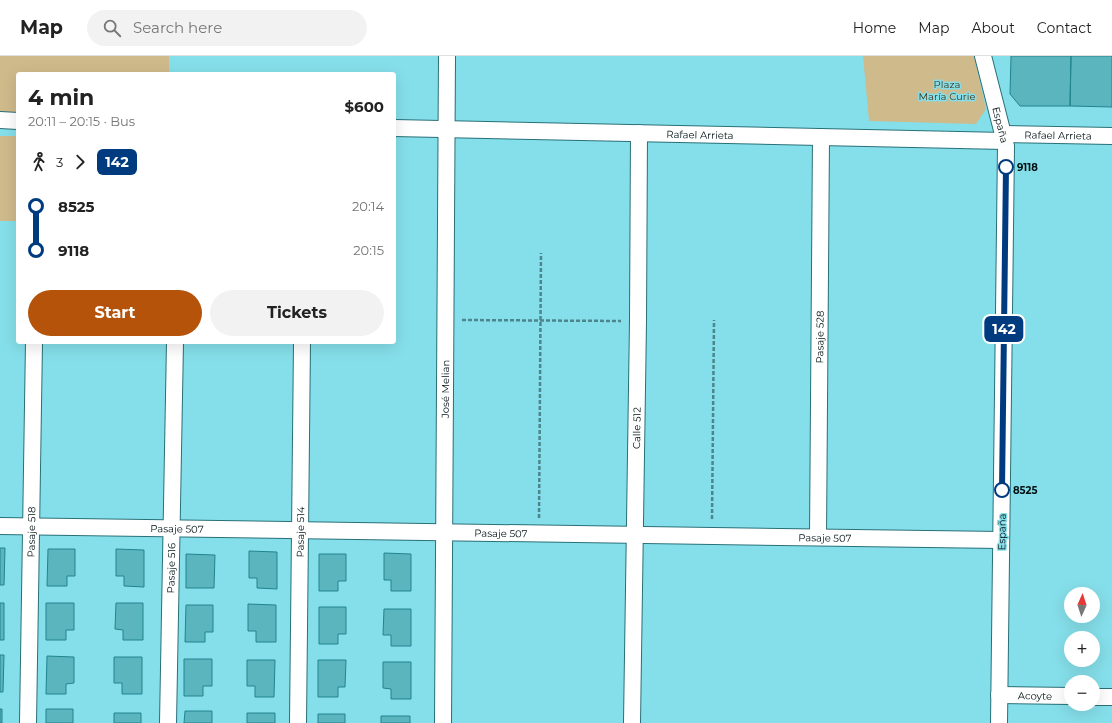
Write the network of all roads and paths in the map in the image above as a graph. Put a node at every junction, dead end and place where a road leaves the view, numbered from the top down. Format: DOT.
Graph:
graph roads {
  1 [pos="447,56"];
  2 [pos="983,56"];
  3 [pos="0,120"];
  4 [pos="16,121"];
  5 [pos="396,128"];
  6 [pos="447,130"];
  7 [pos="639,134"];
  8 [pos="1112,136"];
  9 [pos="821,138"];
  10 [pos="1004,138"];
  11 [pos="541,253"];
  12 [pos="446,319"];
  13 [pos="541,320"];
  14 [pos="714,320"];
  15 [pos="638,321"];
  16 [pos="34,344"];
  17 [pos="175,344"];
  18 [pos="302,344"];
  19 [pos="0,526"];
  20 [pos="32,527"];
  21 [pos="172,528"];
  22 [pos="300,530"];
  23 [pos="444,532"];
  24 [pos="539,533"];
  25 [pos="635,535"];
  26 [pos="712,536"];
  27 [pos="818,537"];
  28 [pos="1002,540"];
  29 [pos="999,696"];
  30 [pos="1064,696"];
  31 [pos="1100,697"];
  32 [pos="1112,697"];
  33 [pos="28,723"];
  34 [pos="168,723"];
  35 [pos="298,723"];
  36 [pos="443,723"];
  37 [pos="632,723"];
  38 [pos="999,723"];
  1 -- 6 [label="street, José Melian"];
  2 -- 10 [label="street, España"];
  3 -- 4 [label="street"];
  5 -- 6 [label="street, Rafael Arrieta"];
  6 -- 7 [label="street, Rafael Arrieta"];
  6 -- 12 [label="street, José Melian"];
  7 -- 9 [label="street, Rafael Arrieta"];
  7 -- 15 [label="street, Calle 512"];
  8 -- 10 [label="street, Rafael Arrieta"];
  9 -- 10 [label="street, Rafael Arrieta"];
  9 -- 27 [label="street, Pasaje 528"];
  10 -- 28 [label="street, España"];
  11 -- 13 [label="path"];
  12 -- 13 [label="path"];
  12 -- 23 [label="street, José Melian"];
  13 -- 15 [label="path"];
  13 -- 24 [label="path"];
  14 -- 26 [label="path"];
  15 -- 25 [label="street, Calle 512"];
  16 -- 20 [label="street, Pasaje 518"];
  17 -- 21 [label="street, Pasaje 516"];
  18 -- 22 [label="street, Pasaje 514"];
  19 -- 20 [label="street, Pasaje 507"];
  20 -- 21 [label="street, Pasaje 507"];
  20 -- 33 [label="street, Pasaje 518"];
  21 -- 22 [label="street, Pasaje 507"];
  21 -- 34 [label="street, Pasaje 516"];
  22 -- 23 [label="street, Pasaje 507"];
  22 -- 35 [label="street, Pasaje 514"];
  23 -- 24 [label="street, Pasaje 507"];
  23 -- 36 [label="street, José Melian"];
  24 -- 25 [label="street, Pasaje 507"];
  25 -- 26 [label="street, Pasaje 507"];
  25 -- 37 [label="street, Calle 512"];
  26 -- 27 [label="street, Pasaje 507"];
  27 -- 28 [label="street, Pasaje 507"];
  28 -- 29 [label="street, España"];
  29 -- 30 [label="street, Acoyte"];
  29 -- 38 [label="street, España"];
  31 -- 32 [label="street"];
}
